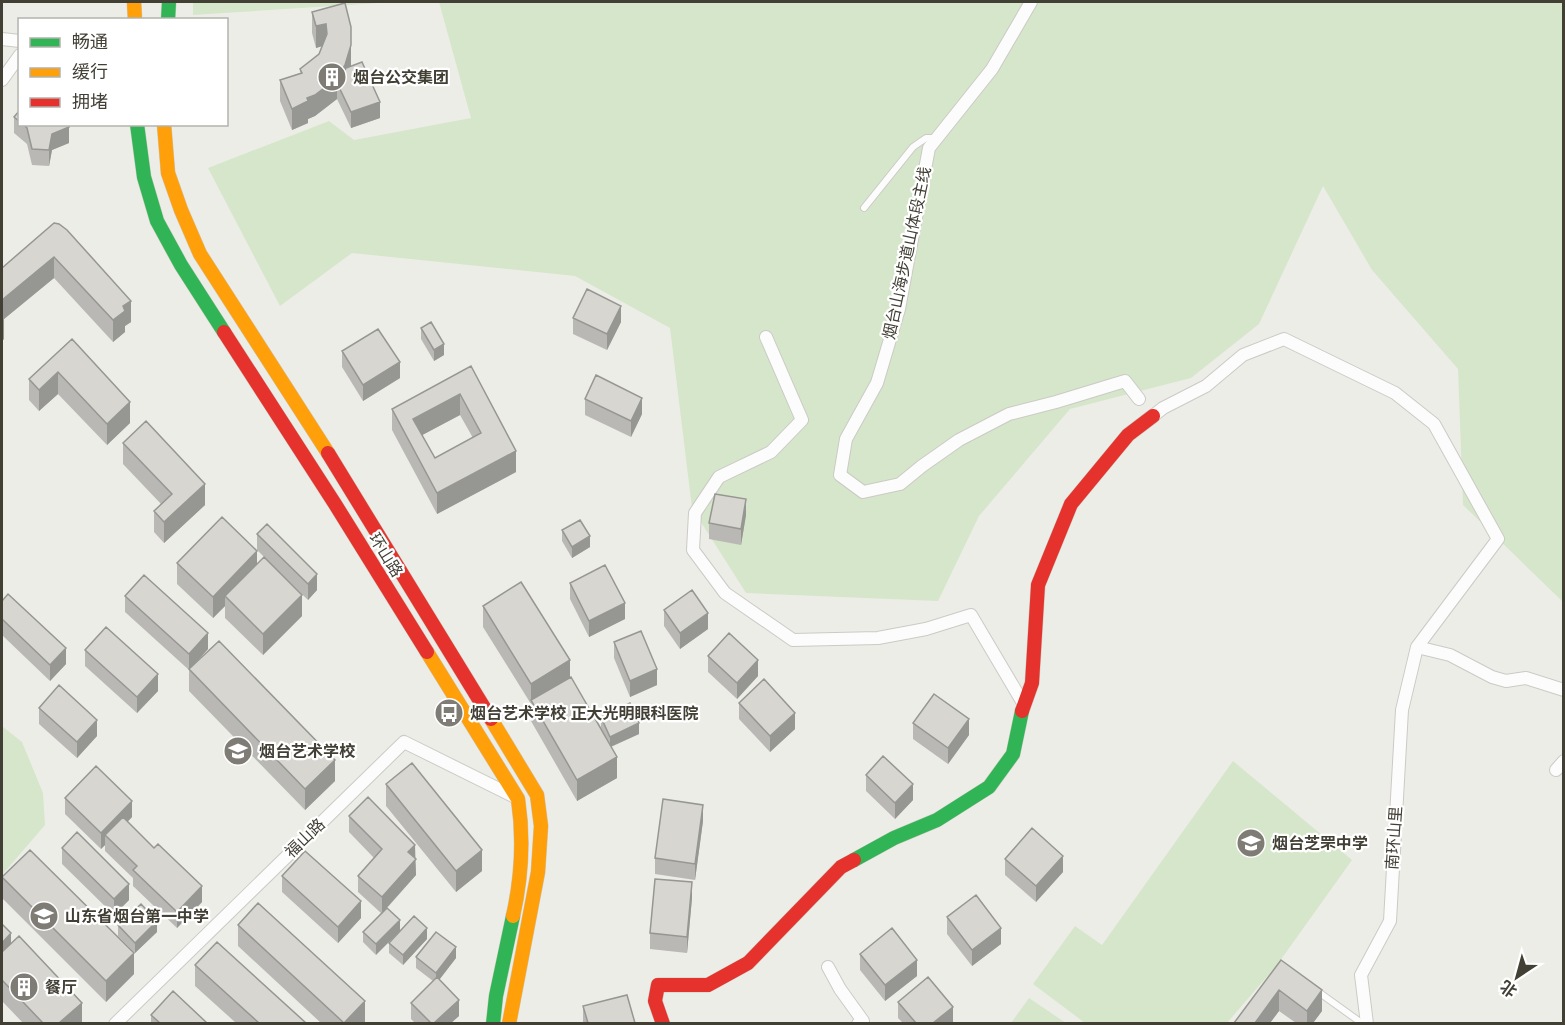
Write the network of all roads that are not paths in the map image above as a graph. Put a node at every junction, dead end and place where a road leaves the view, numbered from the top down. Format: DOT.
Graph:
graph roads {
  1 [pos="134,2"];
  2 [pos="169,2"];
  3 [pos="1031,2"];
  4 [pos="135,18"];
  5 [pos="168,18"];
  6 [pos="2,39"];
  7 [pos="18,41"];
  8 [pos="18,58"];
  9 [pos="2,80"];
  10 [pos="137,126"];
  11 [pos="164,126"];
  12 [pos="937,138"];
  13 [pos="864,208"];
  14 [pos="766,337"];
  15 [pos="1139,399"];
  16 [pos="1153,416"];
  17 [pos="1417,647"];
  18 [pos="1563,690"];
  19 [pos="1023,703"];
  20 [pos="518,799"];
  21 [pos="828,967"];
  22 [pos="1308,985"];
  23 [pos="115,1023"];
  24 [pos="493,1023"];
  25 [pos="509,1023"];
  26 [pos="663,1023"];
  27 [pos="858,1023"];
  28 [pos="1365,1023"];
  1 -- 4 [label="main road"];
  2 -- 5 [label="main road"];
  3 -- 12 [label="street, 烟台山海步道山体段主线"];
  6 -- 7 [label="street"];
  8 -- 9 [label="street"];
  10 -- 20 [label="main road, 环山路"];
  11 -- 25 [label="main road, 环山路"];
  12 -- 13 [label="lane"];
  12 -- 15 [label="street, 烟台山海步道山体段主线"];
  14 -- 19 [label="street"];
  16 -- 17 [label="street"];
  16 -- 19 [label="main road"];
  17 -- 18 [label="street"];
  17 -- 28 [label="street, 南环山里"];
  19 -- 26 [label="main road"];
  20 -- 23 [label="street, 福山路"];
  20 -- 24 [label="main road, 环山路"];
  21 -- 27 [label="street"];
  22 -- 28 [label="lane"];
}
